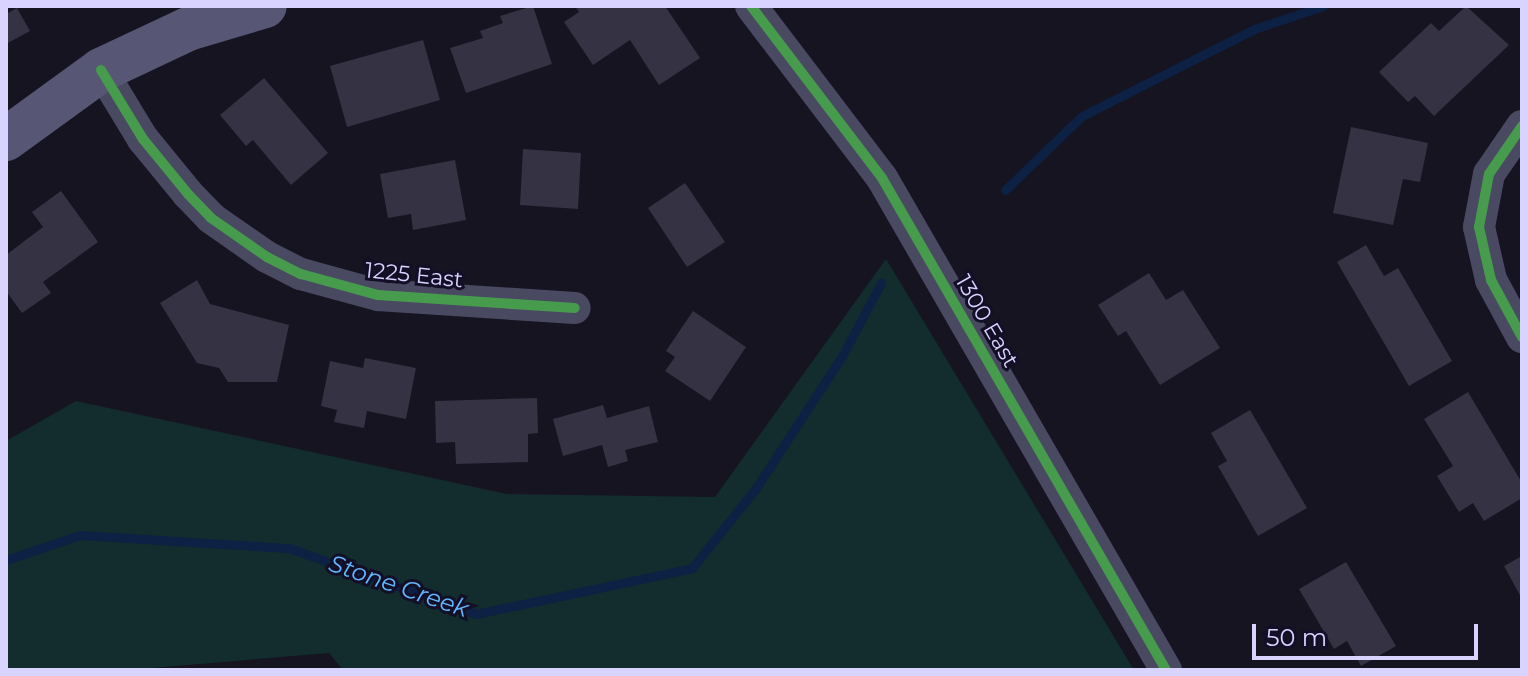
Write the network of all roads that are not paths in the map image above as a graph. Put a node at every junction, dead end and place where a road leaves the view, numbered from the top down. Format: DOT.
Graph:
graph roads {
  1 [pos="264,6"];
  2 [pos="751,6"];
  3 [pos="101,70"];
  4 [pos="1522,126"];
  5 [pos="6,139"];
  6 [pos="575,308"];
  7 [pos="1522,337"];
  8 [pos="1166,670"];
  1 -- 3 [label="main road"];
  2 -- 8 [label="street, 1300 East"];
  3 -- 5 [label="main road"];
  3 -- 6 [label="street, 1225 East"];
  4 -- 7 [label="street"];
}
